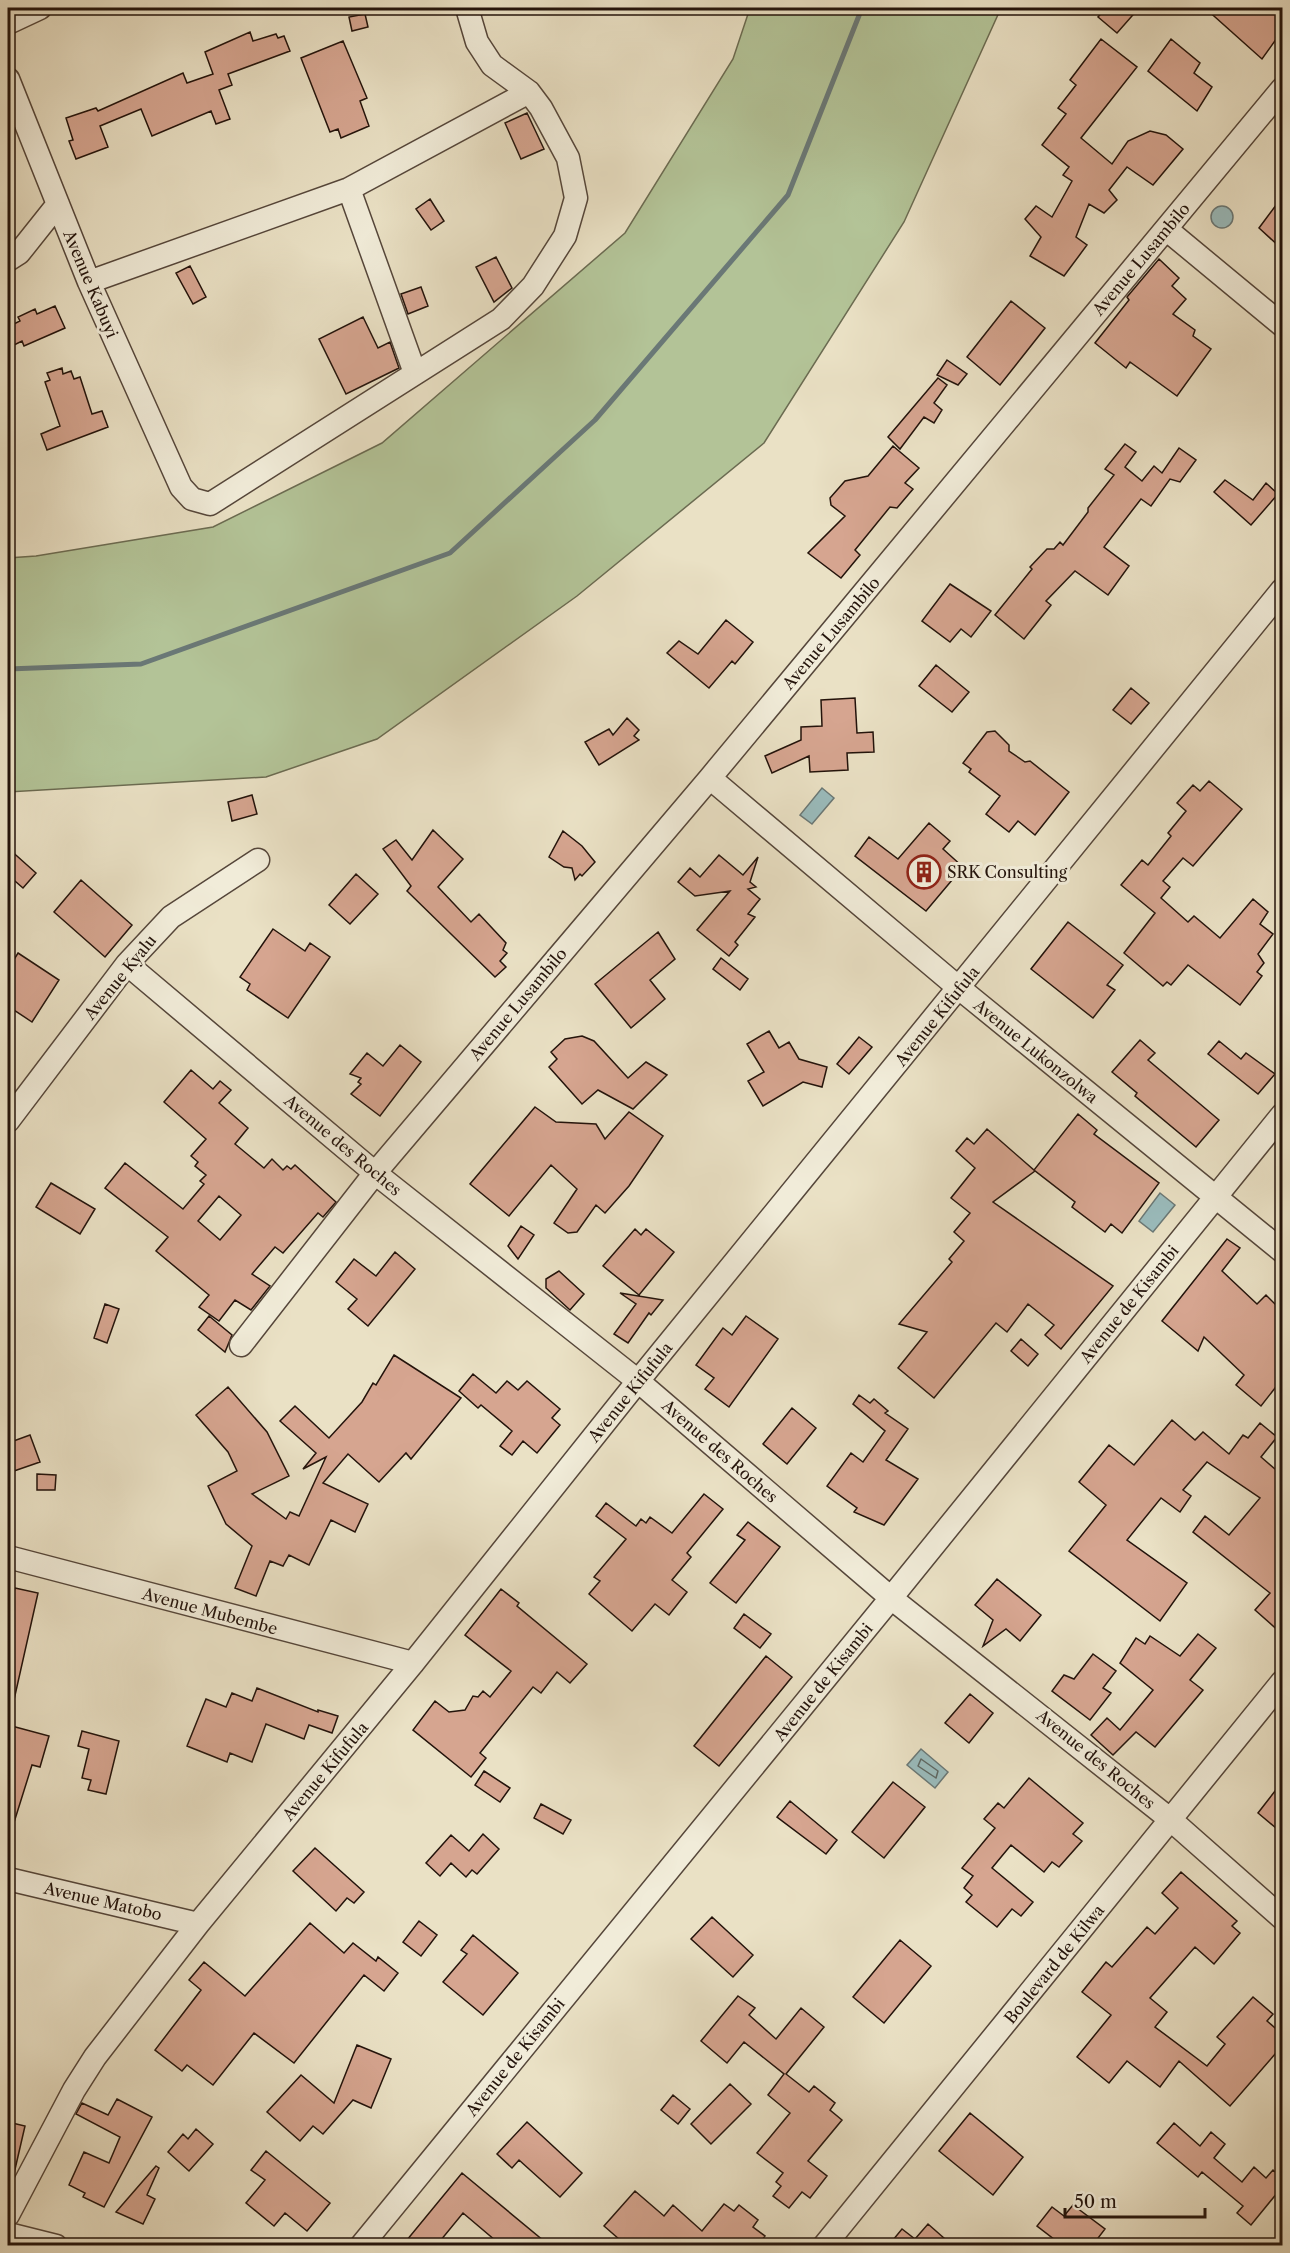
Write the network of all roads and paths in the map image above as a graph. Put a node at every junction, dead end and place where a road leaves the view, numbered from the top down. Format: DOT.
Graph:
graph roads {
  1 [pos="40,8"];
  2 [pos="467,8"];
  3 [pos="8,23"];
  4 [pos="8,79"];
  5 [pos="1282,89"];
  6 [pos="529,92"];
  7 [pos="349,189"];
  8 [pos="58,204"];
  9 [pos="1166,229"];
  10 [pos="8,260"];
  11 [pos="89,282"];
  12 [pos="1282,325"];
  13 [pos="415,374"];
  14 [pos="1282,590"];
  15 [pos="710,778"];
  16 [pos="258,860"];
  17 [pos="127,964"];
  18 [pos="959,988"];
  19 [pos="1282,1115"];
  20 [pos="8,1121"];
  21 [pos="375,1173"];
  22 [pos="1215,1197"];
  23 [pos="1282,1251"];
  24 [pos="241,1345"];
  25 [pos="638,1381"];
  26 [pos="8,1557"];
  27 [pos="891,1598"];
  28 [pos="413,1663"];
  29 [pos="1282,1682"];
  30 [pos="1171,1820"];
  31 [pos="8,1879"];
  32 [pos="1282,1918"];
  33 [pos="198,1924"];
  34 [pos="8,2215"];
  35 [pos="8,2234"];
  36 [pos="56,2246"];
  37 [pos="361,2246"];
  38 [pos="824,2246"];
  1 -- 3 [label="street"];
  2 -- 6 [label="street"];
  4 -- 8 [label="street, Avenue Kabuyi"];
  5 -- 9 [label="street, Avenue Lusambilo"];
  6 -- 7 [label="street"];
  6 -- 13 [label="street"];
  7 -- 11 [label="street"];
  7 -- 13 [label="street"];
  8 -- 10 [label="street"];
  8 -- 11 [label="street, Avenue Kabuyi"];
  9 -- 12 [label="street"];
  9 -- 15 [label="street, Avenue Lusambilo"];
  11 -- 13 [label="street, Avenue Kabuyi"];
  14 -- 18 [label="street, Avenue Kifufula"];
  15 -- 18 [label="street, Avenue Lukonzolwa"];
  15 -- 21 [label="street, Avenue Lusambilo"];
  16 -- 17 [label="street, Avenue Kyalu"];
  17 -- 20 [label="street, Avenue Kyalu"];
  17 -- 21 [label="street, Avenue des Roches"];
  18 -- 22 [label="street, Avenue Lukonzolwa"];
  18 -- 25 [label="street, Avenue Kifufula"];
  19 -- 22 [label="street, Avenue de Kisambi"];
  21 -- 24 [label="street, Avenue Lusambilo"];
  21 -- 25 [label="street, Avenue des Roches"];
  22 -- 23 [label="street, Avenue Lukonzolwa"];
  22 -- 27 [label="street, Avenue de Kisambi"];
  25 -- 27 [label="street, Avenue des Roches"];
  25 -- 28 [label="street, Avenue Kifufula"];
  26 -- 28 [label="street, Avenue Mubembe"];
  27 -- 30 [label="street, Avenue des Roches"];
  27 -- 37 [label="street, Avenue de Kisambi"];
  28 -- 33 [label="street, Avenue Kifufula"];
  29 -- 30 [label="street, Boulevard de Kilwa"];
  30 -- 32 [label="street, Avenue des Roches"];
  30 -- 38 [label="street, Boulevard de Kilwa"];
  31 -- 33 [label="street, Avenue Matobo"];
  33 -- 34 [label="street, Avenue Kifufula"];
  35 -- 36 [label="street"];
}
